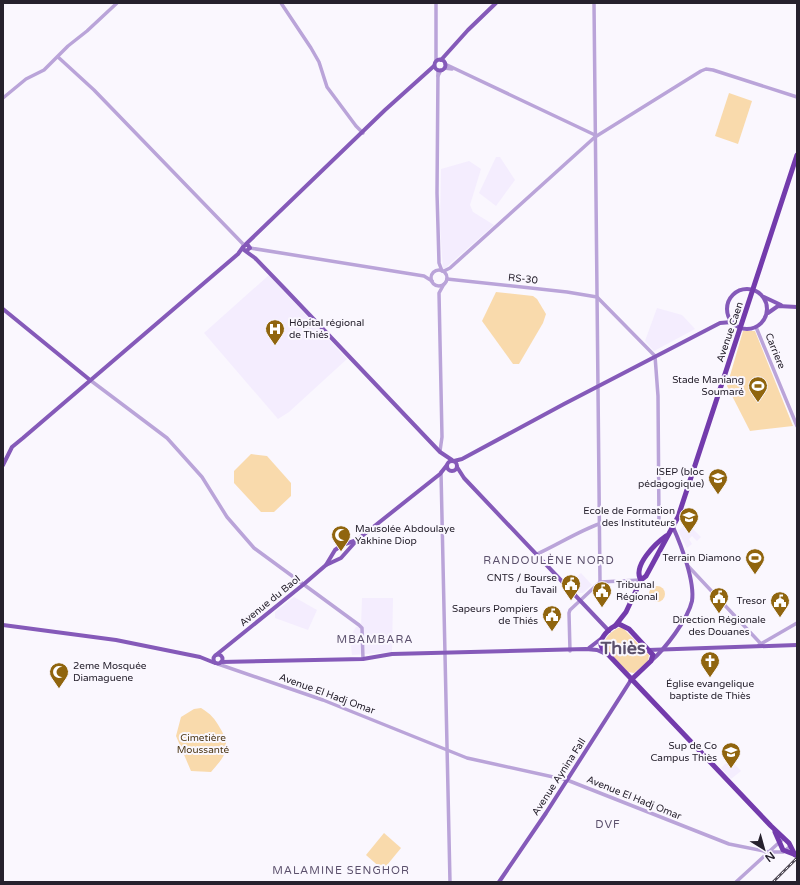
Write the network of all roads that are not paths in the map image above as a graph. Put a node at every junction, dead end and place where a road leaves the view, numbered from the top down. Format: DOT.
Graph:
graph roads {
  1 [pos="117,3"];
  2 [pos="281,3"];
  3 [pos="436,3"];
  4 [pos="496,3"];
  5 [pos="594,3"];
  6 [pos="58,57"];
  7 [pos="440,65"];
  8 [pos="797,97"];
  9 [pos="3,98"];
  10 [pos="363,133"];
  11 [pos="595,136"];
  12 [pos="797,155"];
  13 [pos="247,248"];
  14 [pos="439,263"];
  15 [pos="450,268"];
  16 [pos="443,271"];
  17 [pos="435,272"];
  18 [pos="424,276"];
  19 [pos="447,278"];
  20 [pos="433,283"];
  21 [pos="444,284"];
  22 [pos="754,289"];
  23 [pos="439,293"];
  24 [pos="764,297"];
  25 [pos="597,298"];
  26 [pos="782,305"];
  27 [pos="797,307"];
  28 [pos="3,309"];
  29 [pos="727,313"];
  30 [pos="767,314"];
  31 [pos="732,322"];
  32 [pos="720,323"];
  33 [pos="756,327"];
  34 [pos="741,328"];
  35 [pos="655,356"];
  36 [pos="90,380"];
  37 [pos="598,386"];
  38 [pos="797,426"];
  39 [pos="440,452"];
  40 [pos="462,459"];
  41 [pos="453,460"];
  42 [pos="3,465"];
  43 [pos="447,465"];
  44 [pos="457,466"];
  45 [pos="451,471"];
  46 [pos="441,473"];
  47 [pos="464,478"];
  48 [pos="659,522"];
  49 [pos="599,524"];
  50 [pos="672,527"];
  51 [pos="667,535"];
  52 [pos="357,540"];
  53 [pos="537,554"];
  54 [pos="326,565"];
  55 [pos="687,565"];
  56 [pos="641,580"];
  57 [pos="600,582"];
  58 [pos="304,584"];
  59 [pos="580,600"];
  60 [pos="626,612"];
  61 [pos="797,623"];
  62 [pos="3,625"];
  63 [pos="615,626"];
  64 [pos="629,629"];
  65 [pos="609,631"];
  66 [pos="604,636"];
  67 [pos="797,645"];
  68 [pos="762,646"];
  69 [pos="663,648"];
  70 [pos="586,649"];
  71 [pos="224,650"];
  72 [pos="648,650"];
  73 [pos="570,651"];
  74 [pos="445,653"];
  75 [pos="608,655"];
  76 [pos="215,656"];
  77 [pos="200,657"];
  78 [pos="222,657"];
  79 [pos="363,659"];
  80 [pos="232,660"];
  81 [pos="651,661"];
  82 [pos="220,664"];
  83 [pos="631,680"];
  84 [pos="446,749"];
  85 [pos="567,780"];
  86 [pos="782,839"];
  87 [pos="791,846"];
  88 [pos="785,851"];
  89 [pos="769,852"];
  90 [pos="796,855"];
  91 [pos="450,882"];
  92 [pos="499,882"];
  93 [pos="736,882"];
  1 -- 6 [label="street"];
  2 -- 10 [label="street"];
  3 -- 7 [label="street"];
  4 -- 7 [label="main road"];
  5 -- 11 [label="street"];
  6 -- 9 [label="street"];
  6 -- 13 [label="street"];
  7 -- 10 [label="main road"];
  7 -- 11 [label="street"];
  7 -- 14 [label="street"];
  8 -- 11 [label="street"];
  10 -- 13 [label="main road"];
  11 -- 15 [label="street"];
  11 -- 25 [label="street"];
  12 -- 22 [label="highway, Avenue Caen"];
  13 -- 18 [label="street"];
  13 -- 36 [label="main road"];
  13 -- 39 [label="main road"];
  14 -- 16 [label="street"];
  14 -- 17 [label="street"];
  15 -- 16 [label="street"];
  15 -- 19 [label="street"];
  16 -- 17 [label="street"];
  16 -- 19 [label="street"];
  17 -- 18 [label="street"];
  17 -- 20 [label="street"];
  18 -- 20 [label="street"];
  19 -- 21 [label="street"];
  19 -- 25 [label="street, RS-30"];
  20 -- 21 [label="street"];
  20 -- 23 [label="street"];
  21 -- 23 [label="street"];
  22 -- 24 [label="main road"];
  22 -- 29 [label="main road"];
  22 -- 34 [label="highway, Avenue Caen"];
  23 -- 39 [label="street"];
  24 -- 26 [label="main road"];
  24 -- 30 [label="main road"];
  25 -- 35 [label="street"];
  25 -- 37 [label="street"];
  26 -- 27 [label="main road"];
  26 -- 30 [label="main road"];
  28 -- 36 [label="main road"];
  29 -- 31 [label="main road"];
  29 -- 32 [label="main road"];
  30 -- 33 [label="main road"];
  31 -- 32 [label="main road"];
  31 -- 34 [label="main road"];
  32 -- 35 [label="main road"];
  33 -- 34 [label="main road"];
  33 -- 38 [label="street, Carriere"];
  34 -- 50 [label="highway, Avenue Caen"];
  35 -- 37 [label="main road"];
  35 -- 48 [label="street"];
  36 -- 42 [label="main road"];
  36 -- 58 [label="street"];
  37 -- 40 [label="main road"];
  37 -- 49 [label="street"];
  39 -- 41 [label="main road"];
  39 -- 43 [label="main road"];
  40 -- 41 [label="main road"];
  40 -- 44 [label="main road"];
  41 -- 43 [label="main road"];
  41 -- 44 [label="main road"];
  43 -- 45 [label="main road"];
  43 -- 46 [label="main road"];
  44 -- 45 [label="main road"];
  44 -- 47 [label="main road"];
  45 -- 46 [label="main road"];
  45 -- 47 [label="main road"];
  46 -- 52 [label="main road, Avenue du Baol"];
  46 -- 74 [label="street"];
  47 -- 53 [label="main road"];
  48 -- 49 [label="street"];
  48 -- 50 [label="street"];
  49 -- 53 [label="street"];
  49 -- 57 [label="street"];
  50 -- 51 [label="highway, Avenue Caen"];
  50 -- 55 [label="main road"];
  51 -- 56 [label="highway, Avenue Caen"];
  51 -- 56 [label="highway, Avenue Caen"];
  52 -- 54 [label="main road, Avenue du Baol"];
  52 -- 54 [label="main road, Avenue du Baol"];
  53 -- 59 [label="main road"];
  54 -- 58 [label="main road, Avenue du Baol"];
  55 -- 68 [label="street"];
  55 -- 69 [label="main road"];
  56 -- 57 [label="street"];
  56 -- 60 [label="highway, Avenue Caen"];
  57 -- 59 [label="street"];
  58 -- 71 [label="main road, Avenue du Baol"];
  58 -- 79 [label="street"];
  59 -- 65 [label="main road"];
  59 -- 73 [label="street"];
  60 -- 63 [label="highway, Avenue Caen"];
  60 -- 64 [label="highway"];
  61 -- 68 [label="street"];
  62 -- 77 [label="main road"];
  63 -- 64 [label="highway"];
  63 -- 65 [label="highway, Avenue Caen"];
  64 -- 72 [label="highway"];
  65 -- 66 [label="highway, Avenue Caen"];
  66 -- 70 [label="main road"];
  66 -- 75 [label="highway"];
  67 -- 68 [label="main road"];
  68 -- 69 [label="main road"];
  69 -- 72 [label="main road"];
  69 -- 81 [label="main road"];
  70 -- 73 [label="main road"];
  70 -- 75 [label="main road"];
  71 -- 76 [label="main road, Avenue du Baol"];
  71 -- 78 [label="main road"];
  72 -- 81 [label="highway"];
  73 -- 74 [label="main road"];
  74 -- 79 [label="main road"];
  74 -- 84 [label="street"];
  75 -- 83 [label="highway"];
  76 -- 77 [label="main road"];
  76 -- 78 [label="main road"];
  76 -- 82 [label="main road"];
  77 -- 82 [label="main road"];
  78 -- 80 [label="main road"];
  78 -- 82 [label="main road"];
  79 -- 80 [label="main road"];
  80 -- 82 [label="main road"];
  81 -- 83 [label="highway"];
  82 -- 84 [label="street, Avenue El Hadj Omar"];
  83 -- 85 [label="main road, Avenue Aynina Fall"];
  83 -- 86 [label="highway"];
  84 -- 85 [label="street, Avenue El Hadj Omar"];
  84 -- 91 [label="street"];
  85 -- 89 [label="street, Avenue El Hadj Omar"];
  85 -- 92 [label="main road, Avenue Aynina Fall"];
  86 -- 87 [label="highway"];
  86 -- 88 [label="highway"];
  86 -- 89 [label="street"];
  87 -- 88 [label="street"];
  87 -- 90 [label="highway"];
  88 -- 89 [label="street, Avenue El Hadj Omar"];
  88 -- 90 [label="highway"];
  89 -- 93 [label="street"];
}
